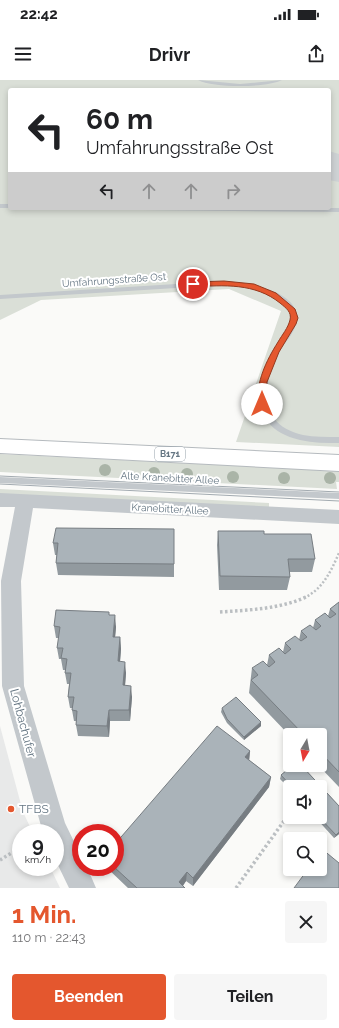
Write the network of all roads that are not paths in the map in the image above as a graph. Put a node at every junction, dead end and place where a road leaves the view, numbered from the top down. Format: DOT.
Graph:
graph roads {
  1 [pos="200,80"];
  2 [pos="280,80"];
  3 [pos="0,297"];
  4 [pos="339,440"];
  5 [pos="0,446"];
  6 [pos="339,463"];
  7 [pos="0,480"];
  8 [pos="339,496"];
  9 [pos="0,500"];
  10 [pos="25,501"];
  11 [pos="339,517"];
  12 [pos="6,688"];
  13 [pos="83,888"];
  1 -- 2 [label="lane"];
  3 -- 4 [label="lane, Umfahrungsstraße Ost"];
  5 -- 6 [label="main road, B171"];
  7 -- 8 [label="lane, Alte Kranebitter Allee"];
  9 -- 10 [label="street, Kranebitter Allee"];
  10 -- 11 [label="street, Kranebitter Allee"];
  10 -- 12 [label="street, Lohbachufer"];
  12 -- 13 [label="street, Lohbachufer"];
}
